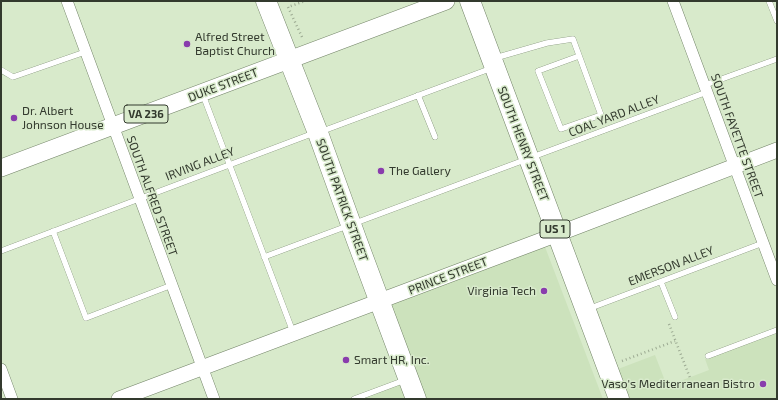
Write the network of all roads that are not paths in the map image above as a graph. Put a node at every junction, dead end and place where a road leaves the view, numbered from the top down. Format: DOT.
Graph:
graph roads {
  1 [pos="67,1"];
  2 [pos="266,1"];
  3 [pos="446,1"];
  4 [pos="470,1"];
  5 [pos="673,1"];
  6 [pos="769,1"];
  7 [pos="777,21"];
  8 [pos="85,52"];
  9 [pos="580,56"];
  10 [pos="290,59"];
  11 [pos="777,59"];
  12 [pos="492,63"];
  13 [pos="1,70"];
  14 [pos="706,89"];
  15 [pos="202,93"];
  16 [pos="418,96"];
  17 [pos="113,127"];
  18 [pos="318,132"];
  19 [pos="435,137"];
  20 [pos="777,150"];
  21 [pos="528,160"];
  22 [pos="229,165"];
  23 [pos="735,166"];
  24 [pos="1,168"];
  25 [pos="140,199"];
  26 [pos="351,225"];
  27 [pos="53,231"];
  28 [pos="557,234"];
  29 [pos="763,243"];
  30 [pos="1,251"];
  31 [pos="264,257"];
  32 [pos="777,280"];
  33 [pos="661,282"];
  34 [pos="172,285"];
  35 [pos="379,302"];
  36 [pos="586,310"];
  37 [pos="675,317"];
  38 [pos="777,330"];
  39 [pos="293,334"];
  40 [pos="708,356"];
  41 [pos="202,368"];
  42 [pos="1,369"];
  43 [pos="409,379"];
  44 [pos="12,399"];
  45 [pos="119,399"];
  46 [pos="214,399"];
  47 [pos="354,399"];
  48 [pos="416,399"];
  49 [pos="619,399"];
  1 -- 8 [label="street, SOUTH ALFRED STREET"];
  2 -- 10 [label="highway, SOUTH PATRICK STREET"];
  3 -- 10 [label="main road, DUKE STREET / VA 236"];
  4 -- 12 [label="highway, SOUTH HENRY STREET / US 1"];
  5 -- 14 [label="street, SOUTH FAYETTE STREET"];
  6 -- 7 [label="lane"];
  8 -- 13 [label="lane"];
  8 -- 17 [label="street, SOUTH ALFRED STREET"];
  9 -- 9 [label="lane"];
  9 -- 12 [label="lane, IRVING ALLEY"];
  10 -- 15 [label="main road, DUKE STREET / VA 236"];
  10 -- 18 [label="highway, SOUTH PATRICK STREET"];
  11 -- 14 [label="lane, COAL YARD ALLEY"];
  12 -- 16 [label="lane, IRVING ALLEY"];
  12 -- 21 [label="highway, SOUTH HENRY STREET / US 1"];
  14 -- 21 [label="lane, COAL YARD ALLEY"];
  14 -- 23 [label="street, SOUTH FAYETTE STREET"];
  15 -- 17 [label="main road, DUKE STREET / VA 236"];
  15 -- 22 [label="lane"];
  16 -- 18 [label="lane, IRVING ALLEY"];
  16 -- 19 [label="lane"];
  17 -- 24 [label="main road, DUKE STREET / VA 236"];
  17 -- 25 [label="street, SOUTH ALFRED STREET"];
  18 -- 22 [label="lane, IRVING ALLEY"];
  18 -- 26 [label="highway, SOUTH PATRICK STREET"];
  20 -- 23 [label="street, PRINCE STREET"];
  21 -- 26 [label="lane, COAL YARD ALLEY"];
  21 -- 28 [label="highway, SOUTH HENRY STREET / US 1"];
  22 -- 25 [label="lane, IRVING ALLEY"];
  22 -- 31 [label="lane"];
  23 -- 28 [label="street, PRINCE STREET"];
  23 -- 29 [label="street, SOUTH FAYETTE STREET"];
  25 -- 27 [label="lane, IRVING ALLEY"];
  25 -- 34 [label="street, SOUTH ALFRED STREET"];
  26 -- 31 [label="lane, COAL YARD ALLEY"];
  26 -- 35 [label="highway, SOUTH PATRICK STREET"];
  27 -- 30 [label="lane, IRVING ALLEY"];
  27 -- 34 [label="lane"];
  28 -- 35 [label="street, PRINCE STREET"];
  28 -- 36 [label="highway, SOUTH HENRY STREET / US 1"];
  29 -- 32 [label="street, SOUTH FAYETTE STREET"];
  29 -- 33 [label="lane, EMERSON ALLEY"];
  31 -- 39 [label="lane"];
  33 -- 36 [label="lane, EMERSON ALLEY"];
  33 -- 37 [label="lane"];
  34 -- 41 [label="street, SOUTH ALFRED STREET"];
  35 -- 39 [label="street, PRINCE STREET"];
  35 -- 43 [label="highway, SOUTH PATRICK STREET"];
  36 -- 49 [label="highway, SOUTH HENRY STREET / US 1"];
  38 -- 40 [label="lane"];
  39 -- 41 [label="street, PRINCE STREET"];
  41 -- 45 [label="street, PRINCE STREET"];
  41 -- 46 [label="street, SOUTH ALFRED STREET"];
  42 -- 44 [label="street"];
  43 -- 47 [label="lane"];
  43 -- 48 [label="highway, SOUTH PATRICK STREET"];
}
